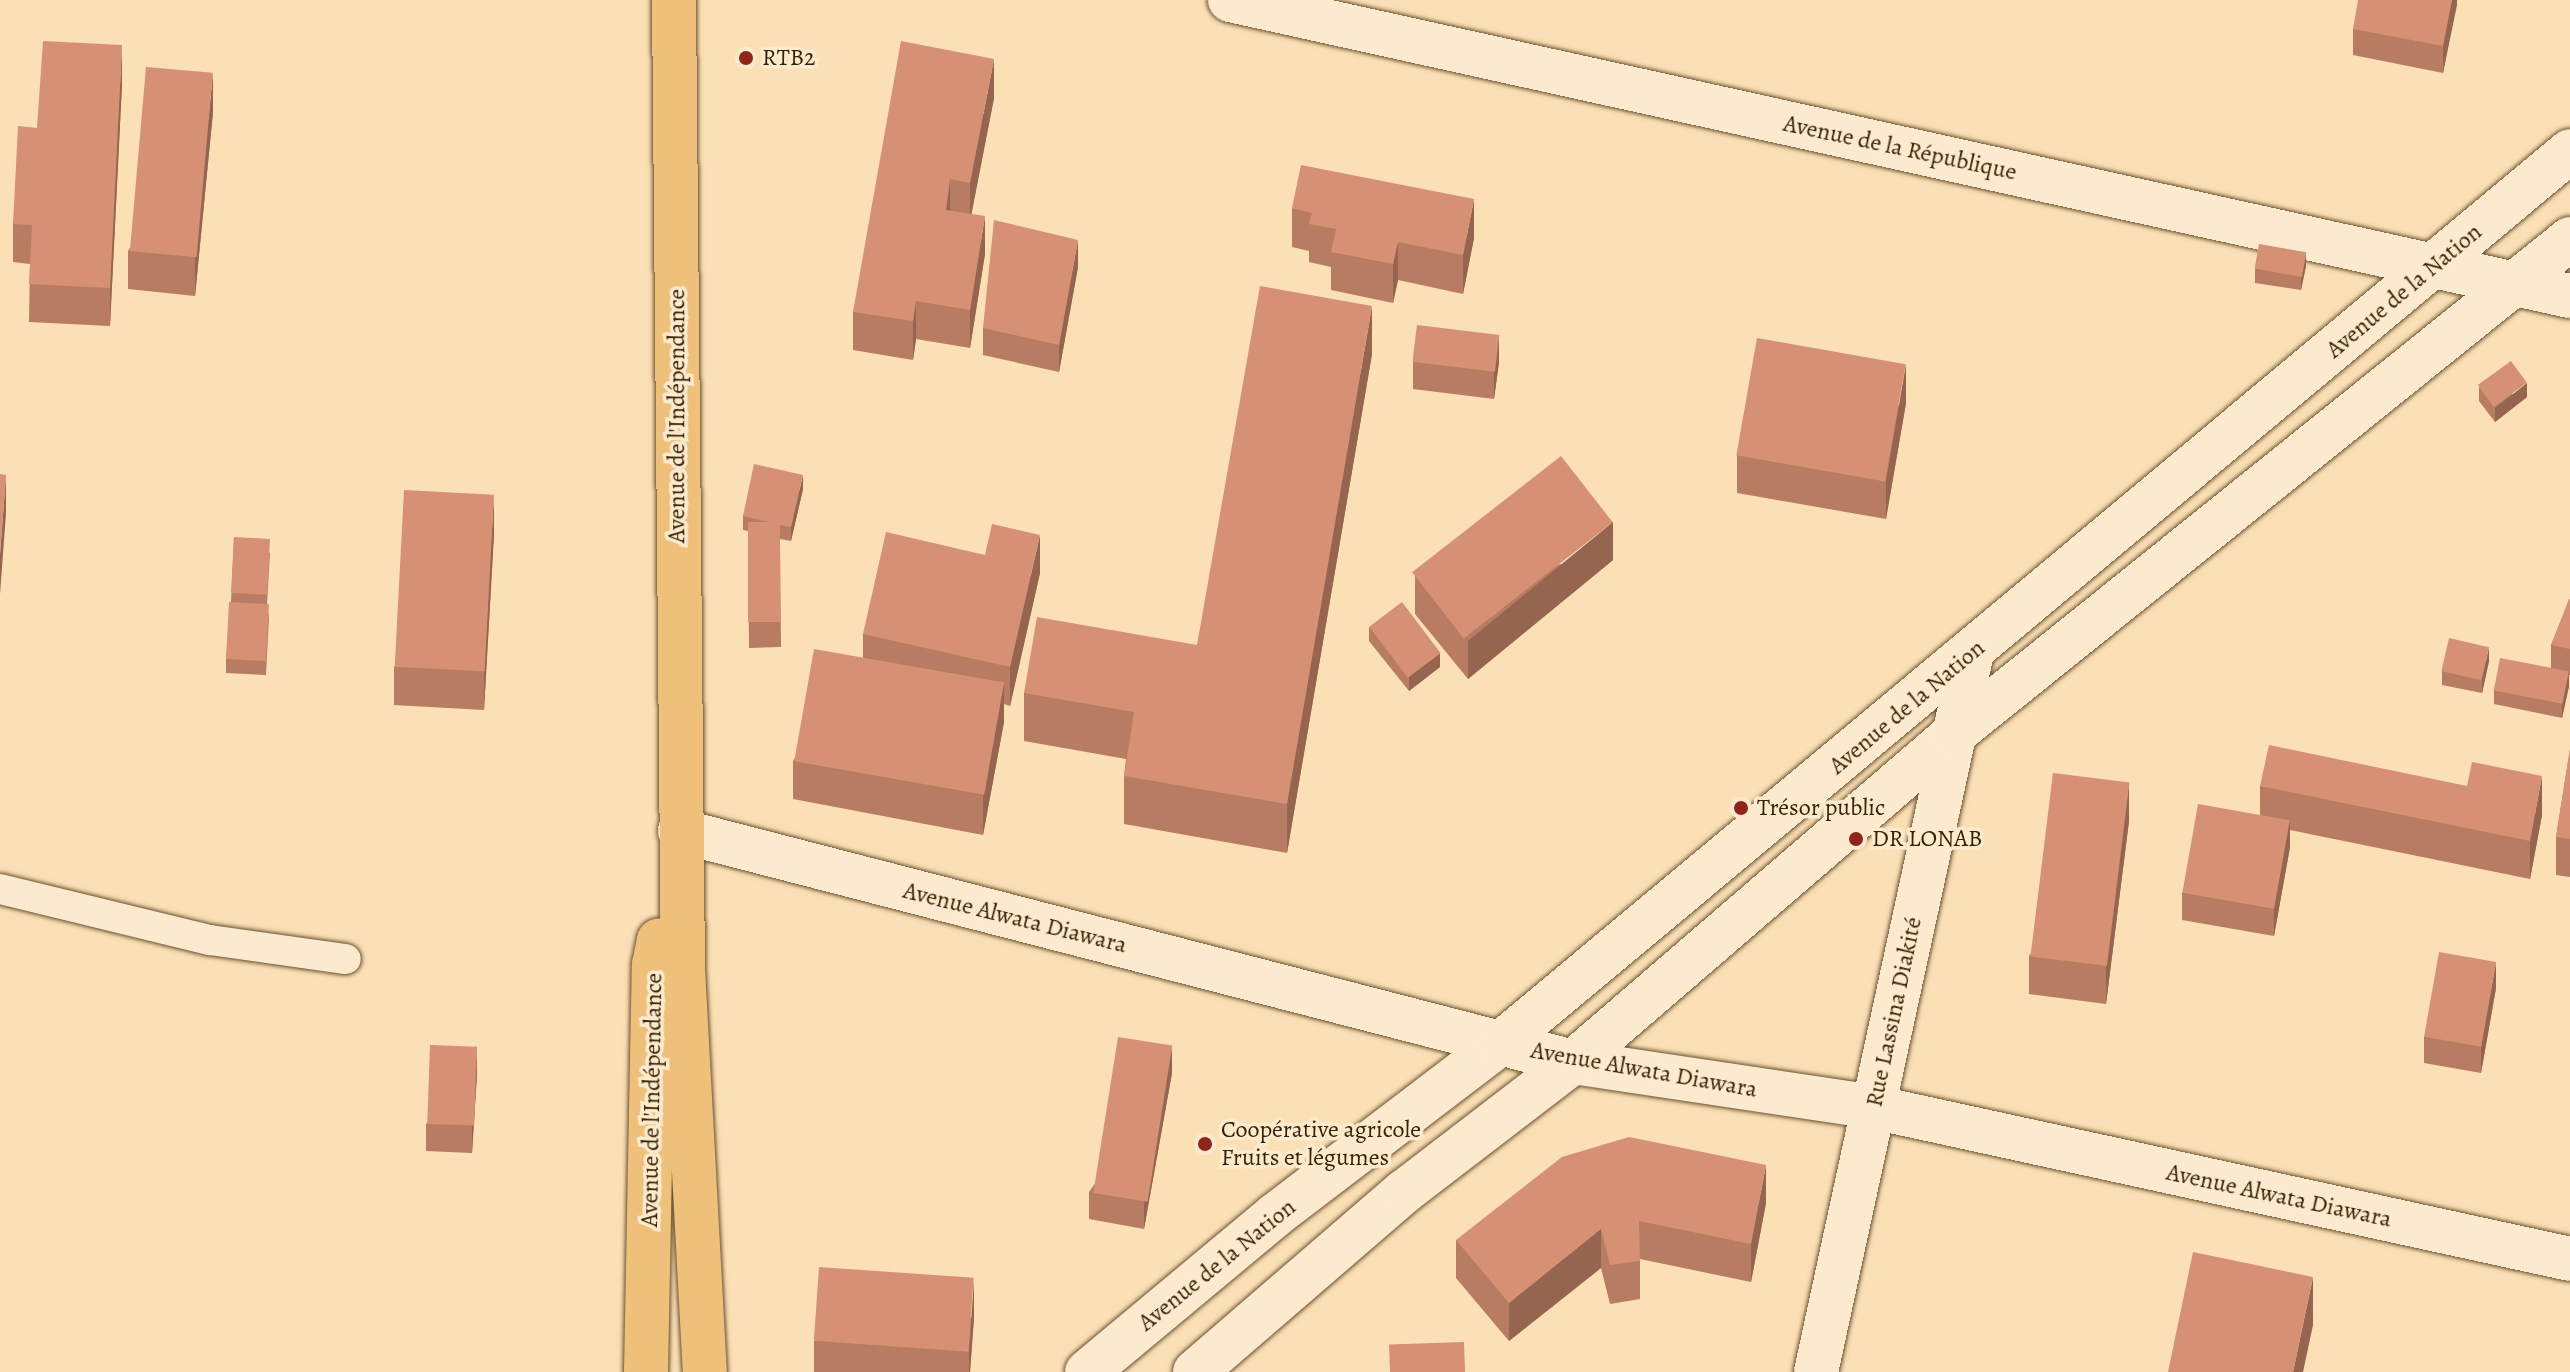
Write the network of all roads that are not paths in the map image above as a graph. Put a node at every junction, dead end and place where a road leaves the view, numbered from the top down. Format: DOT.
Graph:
graph roads {
  1 [pos="674,0"];
  2 [pos="1230,0"];
  3 [pos="2570,151"];
  4 [pos="2570,239"];
  5 [pos="2434,266"];
  6 [pos="2511,284"];
  7 [pos="2570,296"];
  8 [pos="1972,652"];
  9 [pos="1955,733"];
  10 [pos="680,831"];
  11 [pos="0,889"];
  12 [pos="346,959"];
  13 [pos="1501,1043"];
  14 [pos="1573,1062"];
  15 [pos="1873,1107"];
  16 [pos="2570,1259"];
  17 [pos="646,1372"];
  18 [pos="705,1372"];
  19 [pos="1087,1372"];
  20 [pos="1195,1372"];
  21 [pos="1816,1372"];
  1 -- 10 [label="highway, Avenue de l'Indépendance"];
  2 -- 5 [label="street, Avenue de la République"];
  3 -- 5 [label="street, Avenue de la Nation"];
  4 -- 6 [label="street"];
  5 -- 6 [label="street, Avenue de la République"];
  5 -- 8 [label="street, Avenue de la Nation"];
  6 -- 7 [label="street, Avenue de la République"];
  6 -- 9 [label="street"];
  8 -- 9 [label="street, Rue Lassina Diakité"];
  8 -- 13 [label="street, Avenue de la Nation"];
  9 -- 14 [label="street"];
  9 -- 15 [label="street, Rue Lassina Diakité"];
  10 -- 13 [label="street, Avenue Alwata Diawara"];
  10 -- 17 [label="highway, Avenue de l'Indépendance"];
  10 -- 18 [label="highway, Avenue de l'Indépendance"];
  11 -- 12 [label="lane"];
  13 -- 14 [label="street, Avenue Alwata Diawara"];
  13 -- 19 [label="street, Avenue de la Nation"];
  14 -- 15 [label="street, Avenue Alwata Diawara"];
  14 -- 20 [label="street"];
  15 -- 16 [label="street, Avenue Alwata Diawara"];
  15 -- 21 [label="street, Rue Lassina Diakité"];
}
